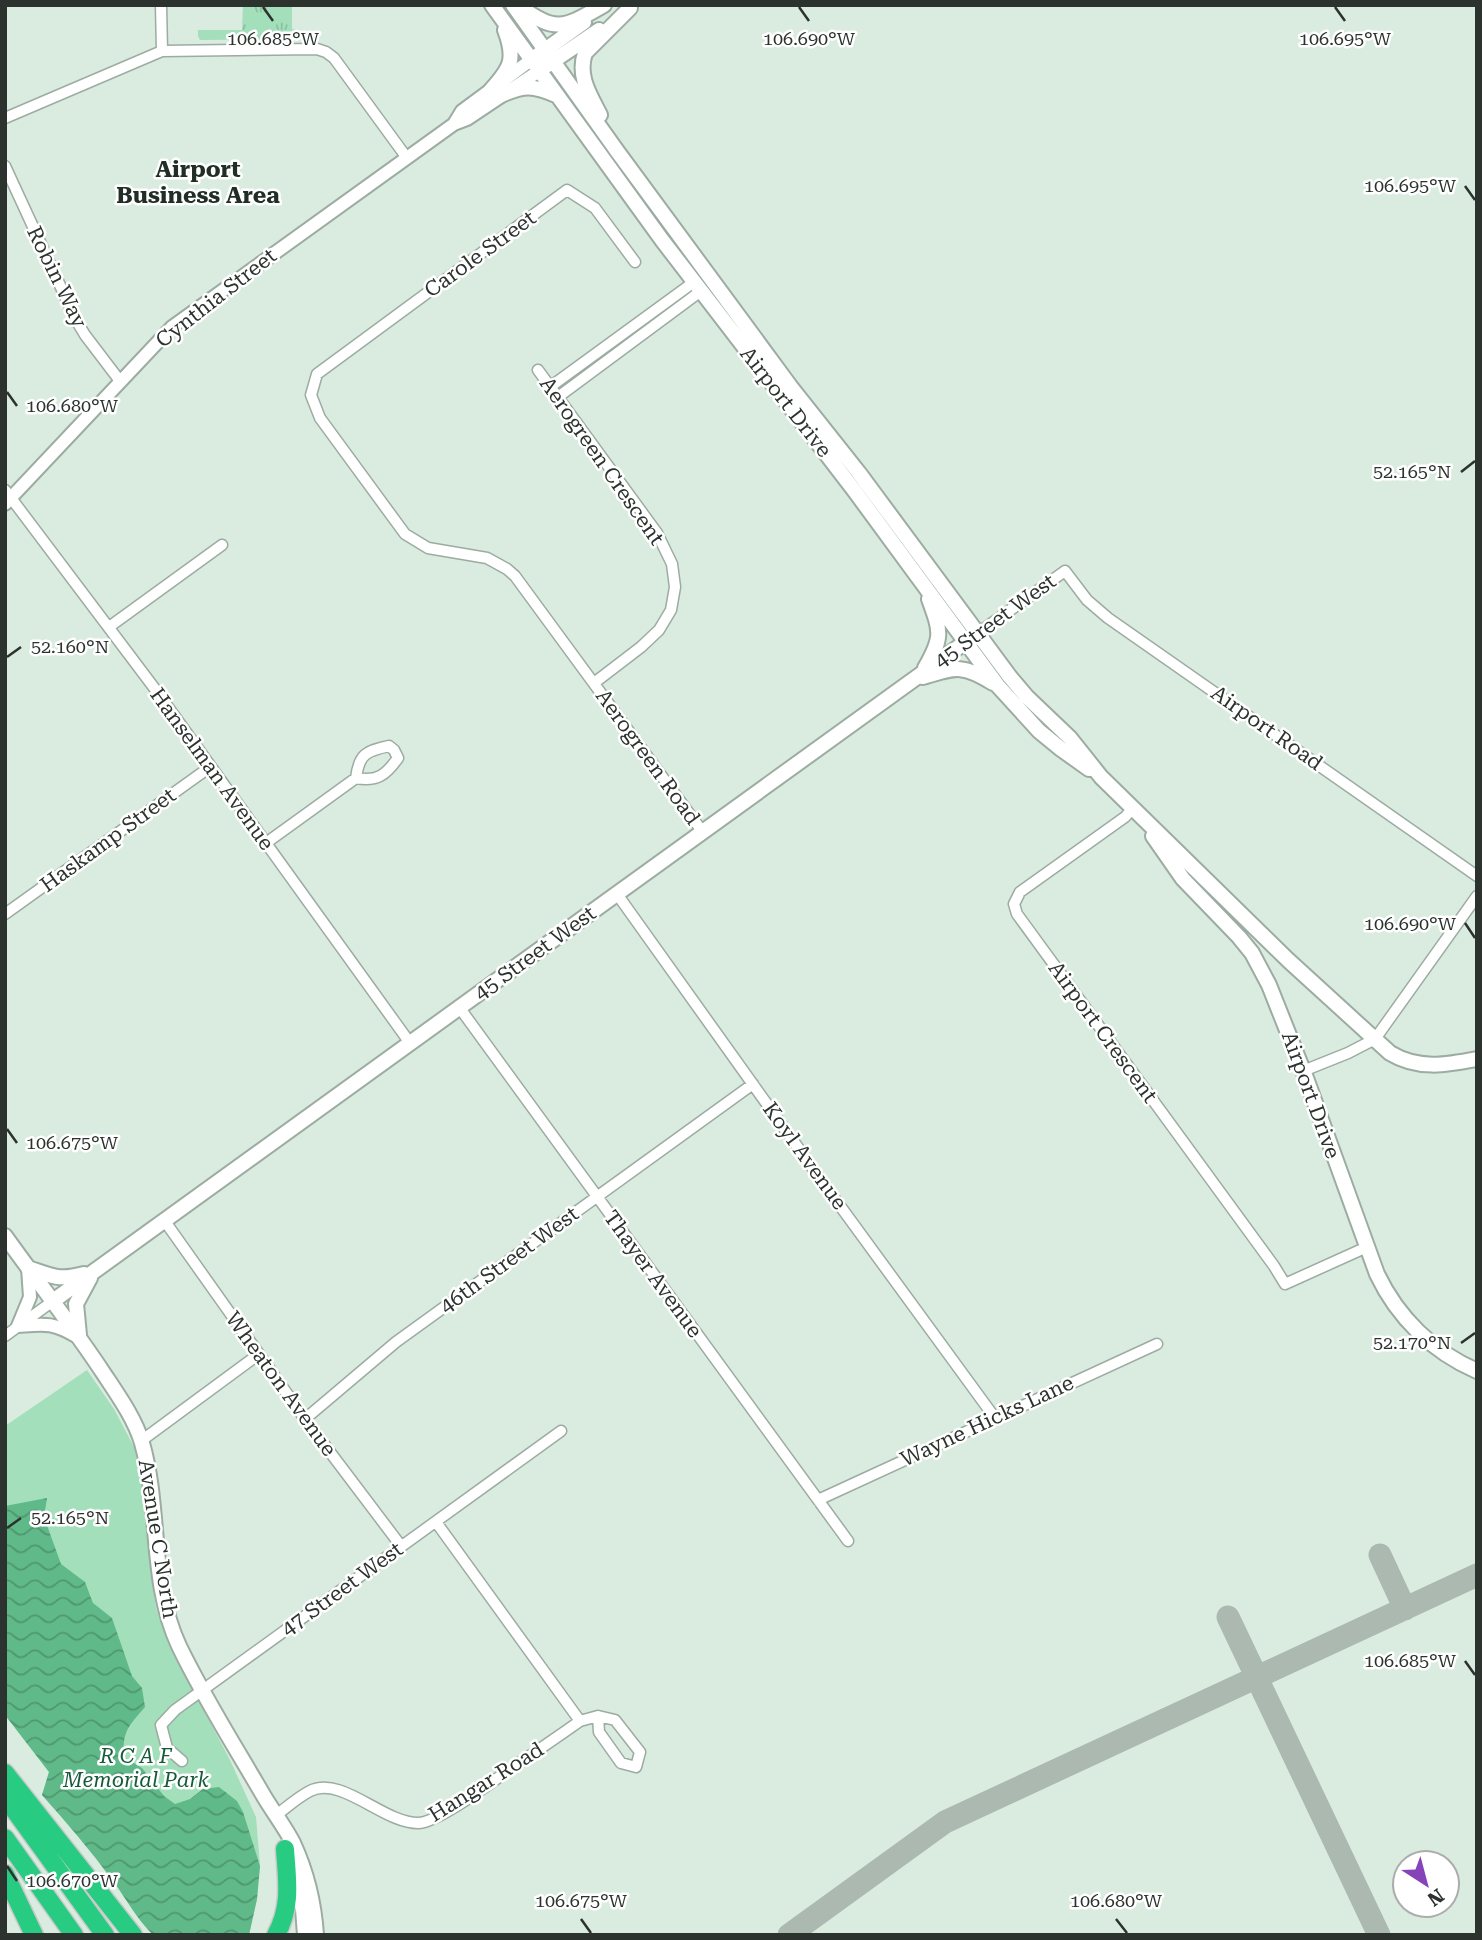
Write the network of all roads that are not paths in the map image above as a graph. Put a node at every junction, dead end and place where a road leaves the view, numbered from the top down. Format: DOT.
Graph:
graph roads {
  1 [pos="161,5"];
  2 [pos="515,5"];
  3 [pos="605,5"];
  4 [pos="492,6"];
  5 [pos="633,7"];
  6 [pos="162,51"];
  7 [pos="549,56"];
  8 [pos="535,66"];
  9 [pos="496,92"];
  10 [pos="557,96"];
  11 [pos="5,118"];
  12 [pos="617,151"];
  13 [pos="407,158"];
  14 [pos="5,166"];
  15 [pos="635,262"];
  16 [pos="698,287"];
  17 [pos="538,370"];
  18 [pos="120,381"];
  19 [pos="550,387"];
  20 [pos="558,397"];
  21 [pos="7,497"];
  22 [pos="222,545"];
  23 [pos="1065,571"];
  24 [pos="924,584"];
  25 [pos="109,627"];
  26 [pos="972,638"];
  27 [pos="917,677"];
  28 [pos="594,683"];
  29 [pos="998,686"];
  30 [pos="210,767"];
  31 [pos="1101,777"];
  32 [pos="356,778"];
  33 [pos="1136,811"];
  34 [pos="702,831"];
  35 [pos="266,843"];
  36 [pos="1477,876"];
  37 [pos="617,894"];
  38 [pos="1477,896"];
  39 [pos="5,914"];
  40 [pos="459,1007"];
  41 [pos="1375,1039"];
  42 [pos="410,1043"];
  43 [pos="1477,1059"];
  44 [pos="1303,1071"];
  45 [pos="753,1084"];
  46 [pos="597,1197"];
  47 [pos="164,1220"];
  48 [pos="5,1236"];
  49 [pos="1367,1247"];
  50 [pos="28,1268"];
  51 [pos="94,1271"];
  52 [pos="53,1301"];
  53 [pos="18,1326"];
  54 [pos="5,1336"];
  55 [pos="79,1338"];
  56 [pos="1157,1344"];
  57 [pos="259,1354"];
  58 [pos="1477,1371"];
  59 [pos="995,1418"];
  60 [pos="305,1419"];
  61 [pos="561,1432"];
  62 [pos="141,1441"];
  63 [pos="818,1500"];
  64 [pos="436,1522"];
  65 [pos="848,1541"];
  66 [pos="401,1546"];
  67 [pos="203,1690"];
  68 [pos="598,1716"];
  69 [pos="580,1721"];
  70 [pos="181,1761"];
  71 [pos="5,1773"];
  72 [pos="5,1797"];
  73 [pos="275,1816"];
  74 [pos="5,1839"];
  75 [pos="285,1849"];
  76 [pos="5,1874"];
  77 [pos="34,1935"];
  78 [pos="74,1935"];
  79 [pos="105,1935"];
  80 [pos="133,1935"];
  81 [pos="276,1935"];
  82 [pos="305,1935"];
  83 [pos="316,1935"];
  1 -- 6 [label="street"];
  2 -- 3 [label="main road"];
  2 -- 7 [label="main road, Airport Drive"];
  3 -- 7 [label="main road"];
  4 -- 8 [label="main road, Airport Drive"];
  4 -- 9 [label="main road"];
  5 -- 7 [label="main road"];
  5 -- 12 [label="main road"];
  6 -- 11 [label="street"];
  6 -- 13 [label="street"];
  7 -- 8 [label="main road"];
  7 -- 12 [label="main road, Airport Drive"];
  8 -- 9 [label="street, Cynthia Street"];
  8 -- 10 [label="main road, Airport Drive"];
  9 -- 10 [label="main road"];
  9 -- 13 [label="street, Cynthia Street"];
  10 -- 16 [label="main road, Airport Drive"];
  12 -- 26 [label="main road, Airport Drive"];
  13 -- 18 [label="street, Cynthia Street"];
  14 -- 18 [label="street, Robin Way"];
  15 -- 28 [label="street, Carole Street"];
  16 -- 19 [label="street"];
  16 -- 20 [label="street"];
  16 -- 24 [label="main road, Airport Drive"];
  17 -- 19 [label="street, Aerogreen Crescent"];
  18 -- 21 [label="street, Cynthia Street"];
  19 -- 20 [label="street, Aerogreen Crescent"];
  20 -- 28 [label="street, Aerogreen Crescent"];
  21 -- 25 [label="street, Hanselman Avenue"];
  22 -- 25 [label="street"];
  23 -- 26 [label="street, 45 Street West"];
  23 -- 36 [label="street, Airport Road"];
  24 -- 26 [label="main road, Airport Drive"];
  24 -- 27 [label="main road"];
  25 -- 30 [label="street, Hanselman Avenue"];
  26 -- 27 [label="main road, 45 Street West"];
  26 -- 29 [label="main road, Airport Drive"];
  26 -- 31 [label="main road, Airport Drive"];
  27 -- 29 [label="main road"];
  27 -- 34 [label="main road, 45 Street West"];
  28 -- 34 [label="street, Aerogreen Road"];
  29 -- 31 [label="main road, Airport Drive"];
  30 -- 35 [label="street, Hanselman Avenue"];
  30 -- 39 [label="street, Haskamp Street"];
  31 -- 33 [label="main road, Airport Drive"];
  32 -- 35 [label="street"];
  33 -- 41 [label="main road, Airport Drive"];
  33 -- 44 [label="main road, Airport Drive"];
  33 -- 49 [label="street, Airport Crescent"];
  34 -- 37 [label="main road, 45 Street West"];
  35 -- 42 [label="street, Hanselman Avenue"];
  37 -- 40 [label="main road, 45 Street West"];
  37 -- 45 [label="street, Koyl Avenue"];
  38 -- 41 [label="street"];
  40 -- 42 [label="main road, 45 Street West"];
  40 -- 46 [label="street, Thayer Avenue"];
  41 -- 43 [label="main road, Airport Drive"];
  41 -- 44 [label="street"];
  42 -- 47 [label="main road, 45 Street West"];
  44 -- 49 [label="main road, Airport Drive"];
  45 -- 46 [label="street, 46th Street West"];
  45 -- 59 [label="street, Koyl Avenue"];
  46 -- 60 [label="street, 46th Street West"];
  46 -- 63 [label="street, Thayer Avenue"];
  47 -- 51 [label="main road, 45 Street West"];
  47 -- 57 [label="street, Wheaton Avenue"];
  48 -- 50 [label="main road, Avenue C North"];
  49 -- 58 [label="main road, Airport Drive"];
  50 -- 51 [label="main road"];
  50 -- 52 [label="main road, Avenue C North"];
  50 -- 53 [label="street"];
  51 -- 52 [label="main road, 45 Street West"];
  51 -- 55 [label="main road"];
  52 -- 53 [label="street, 45 Street West"];
  52 -- 55 [label="main road, Avenue C North"];
  53 -- 54 [label="street, 45 Street West"];
  53 -- 55 [label="street"];
  55 -- 62 [label="main road, Avenue C North"];
  56 -- 59 [label="street, Wayne Hicks Lane"];
  57 -- 60 [label="street, Wheaton Avenue"];
  57 -- 62 [label="street"];
  59 -- 63 [label="street, Wayne Hicks Lane"];
  60 -- 66 [label="street, Wheaton Avenue"];
  61 -- 64 [label="street, 47 Street West"];
  62 -- 67 [label="main road, Avenue C North"];
  63 -- 65 [label="street, Thayer Avenue"];
  64 -- 66 [label="street, 47 Street West"];
  64 -- 69 [label="street"];
  66 -- 67 [label="street, 47 Street West"];
  67 -- 70 [label="street, 47 Street West"];
  67 -- 73 [label="main road, Avenue C North"];
  68 -- 68 [label="street"];
  68 -- 69 [label="street, Hangar Road"];
  69 -- 73 [label="street, Hangar Road"];
  71 -- 80 [label="highway"];
  72 -- 79 [label="highway"];
  73 -- 75 [label="main road, Avenue C North"];
  73 -- 83 [label="main road, Avenue C North"];
  74 -- 78 [label="highway"];
  75 -- 81 [label="highway"];
  75 -- 82 [label="main road, Avenue C North"];
  76 -- 77 [label="highway"];
}
